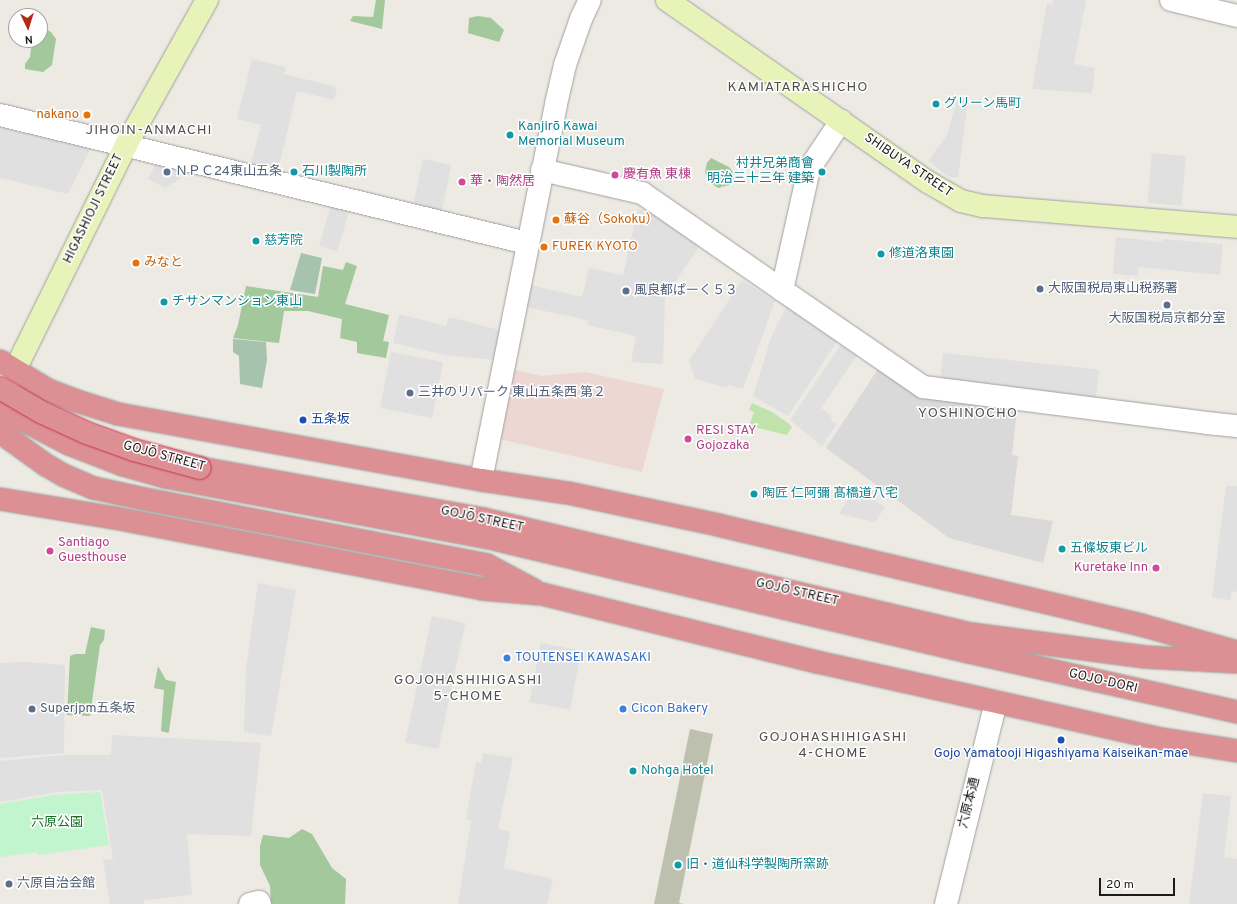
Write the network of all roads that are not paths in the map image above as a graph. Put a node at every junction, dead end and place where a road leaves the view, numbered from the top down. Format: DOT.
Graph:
graph roads {
  1 [pos="207,0"];
  2 [pos="590,0"];
  3 [pos="667,0"];
  4 [pos="1171,0"];
  5 [pos="1237,16"];
  6 [pos="0,115"];
  7 [pos="841,121"];
  8 [pos="126,145"];
  9 [pos="542,170"];
  10 [pos="1237,227"];
  11 [pos="527,243"];
  12 [pos="782,290"];
  13 [pos="7,365"];
  14 [pos="0,388"];
  15 [pos="0,401"];
  16 [pos="0,408"];
  17 [pos="1237,426"];
  18 [pos="0,432"];
  19 [pos="481,480"];
  20 [pos="0,499"];
  21 [pos="542,594"];
  22 [pos="970,643"];
  23 [pos="1237,652"];
  24 [pos="1237,662"];
  25 [pos="996,702"];
  26 [pos="1237,712"];
  27 [pos="1237,751"];
  28 [pos="250,904"];
  29 [pos="260,904"];
  30 [pos="946,904"];
  1 -- 8 [label="street, HIGASHIOJI STREET"];
  2 -- 9 [label="street"];
  3 -- 7 [label="street, SHIBUYA STREET"];
  4 -- 5 [label="street"];
  6 -- 8 [label="street"];
  7 -- 10 [label="street, SHIBUYA STREET"];
  7 -- 12 [label="street"];
  8 -- 11 [label="street"];
  8 -- 13 [label="street, HIGASHIOJI STREET"];
  9 -- 11 [label="street"];
  9 -- 12 [label="street"];
  11 -- 19 [label="street"];
  12 -- 17 [label="street"];
  13 -- 15 [label="street, HIGASHIOJI STREET"];
  13 -- 19 [label="highway"];
  14 -- 22 [label="highway, GOJŌ STREET, bridge"];
  16 -- 22 [label="highway, GOJŌ STREET"];
  18 -- 21 [label="highway"];
  19 -- 23 [label="highway"];
  20 -- 21 [label="highway"];
  21 -- 25 [label="highway"];
  22 -- 24 [label="highway, GOJO-DORI"];
  22 -- 26 [label="highway, GOJO-DORI"];
  25 -- 27 [label="highway"];
  25 -- 30 [label="street, 六原本通"];
  28 -- 29 [label="street"];
}
